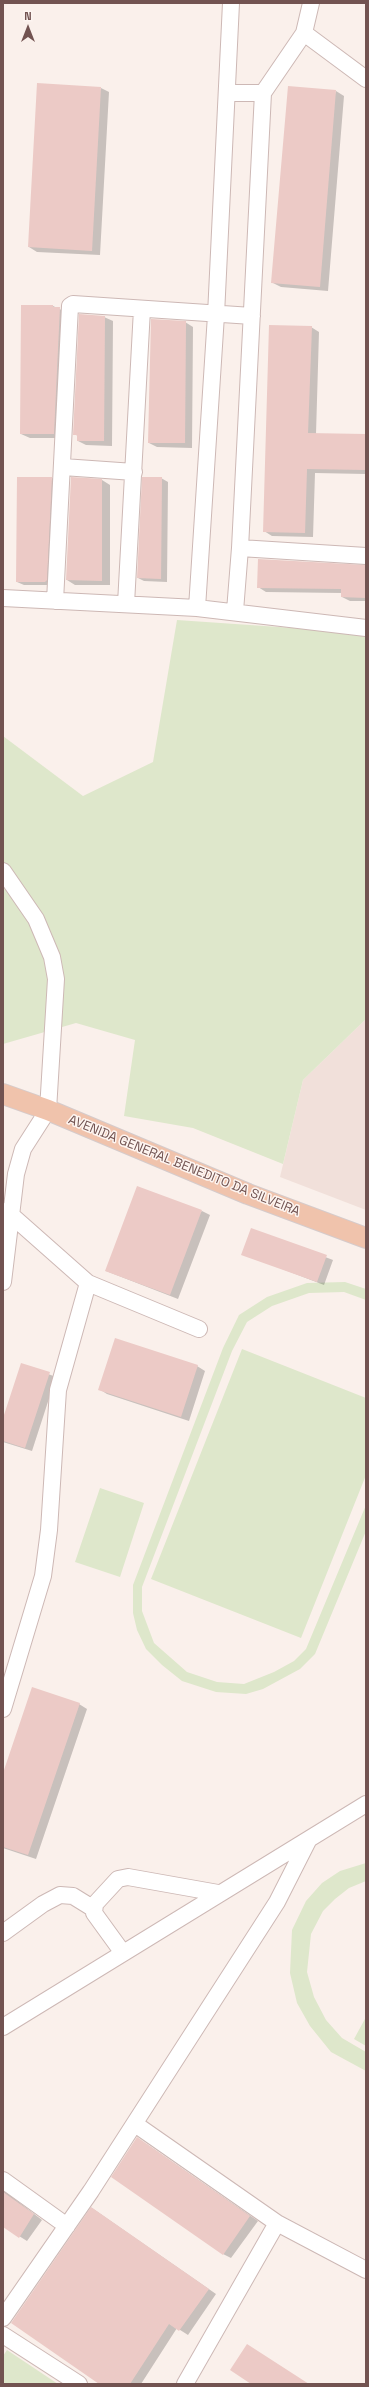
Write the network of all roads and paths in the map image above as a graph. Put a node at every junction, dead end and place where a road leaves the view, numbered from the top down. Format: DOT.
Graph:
graph roads {
  1 [pos="231,3"];
  2 [pos="310,3"];
  3 [pos="304,33"];
  4 [pos="366,79"];
  5 [pos="227,93"];
  6 [pos="263,94"];
  7 [pos="142,309"];
  8 [pos="216,315"];
  9 [pos="252,316"];
  10 [pos="63,467"];
  11 [pos="134,472"];
  12 [pos="240,548"];
  13 [pos="366,556"];
  14 [pos="3,598"];
  15 [pos="55,601"];
  16 [pos="126,604"];
  17 [pos="197,608"];
  18 [pos="235,611"];
  19 [pos="366,628"];
  20 [pos="3,871"];
  21 [pos="3,1094"];
  22 [pos="48,1110"];
  23 [pos="7,1213"];
  24 [pos="366,1238"];
  25 [pos="3,1282"];
  26 [pos="88,1283"];
  27 [pos="199,1329"];
  28 [pos="3,1709"];
  29 [pos="366,1804"];
  30 [pos="308,1841"];
  31 [pos="218,1894"];
  32 [pos="94,1908"];
  33 [pos="3,1933"];
  34 [pos="123,1953"];
  35 [pos="3,2027"];
  36 [pos="135,2124"];
  37 [pos="3,2180"];
  38 [pos="277,2223"];
  39 [pos="67,2226"];
  40 [pos="366,2270"];
  41 [pos="3,2318"];
  42 [pos="3,2335"];
  43 [pos="79,2384"];
  44 [pos="185,2384"];
  1 -- 5 [label="street"];
  2 -- 3 [label="street"];
  3 -- 4 [label="street"];
  3 -- 6 [label="street"];
  5 -- 6 [label="street"];
  5 -- 8 [label="street"];
  6 -- 9 [label="street"];
  7 -- 8 [label="street"];
  7 -- 10 [label="street"];
  7 -- 11 [label="street"];
  8 -- 9 [label="street"];
  8 -- 17 [label="street"];
  9 -- 12 [label="street"];
  10 -- 11 [label="street"];
  10 -- 15 [label="street"];
  11 -- 16 [label="street"];
  12 -- 13 [label="street"];
  12 -- 18 [label="street"];
  14 -- 15 [label="street"];
  15 -- 16 [label="street"];
  16 -- 17 [label="street"];
  17 -- 18 [label="street"];
  18 -- 19 [label="street"];
  20 -- 22 [label="street"];
  21 -- 22 [label="main road, AVENIDA GENERAL BENEDITO DA SILVEIRA"];
  22 -- 23 [label="street"];
  22 -- 24 [label="main road, AVENIDA GENERAL BENEDITO DA SILVEIRA"];
  23 -- 25 [label="street"];
  23 -- 26 [label="street"];
  26 -- 27 [label="street"];
  26 -- 28 [label="street"];
  29 -- 30 [label="street"];
  30 -- 31 [label="street"];
  30 -- 36 [label="street"];
  31 -- 32 [label="street"];
  31 -- 34 [label="street"];
  32 -- 33 [label="street"];
  32 -- 34 [label="street"];
  34 -- 35 [label="street"];
  36 -- 38 [label="street"];
  36 -- 39 [label="street"];
  37 -- 39 [label="street"];
  38 -- 40 [label="street"];
  38 -- 44 [label="street"];
  39 -- 41 [label="street"];
  42 -- 43 [label="street"];
}
